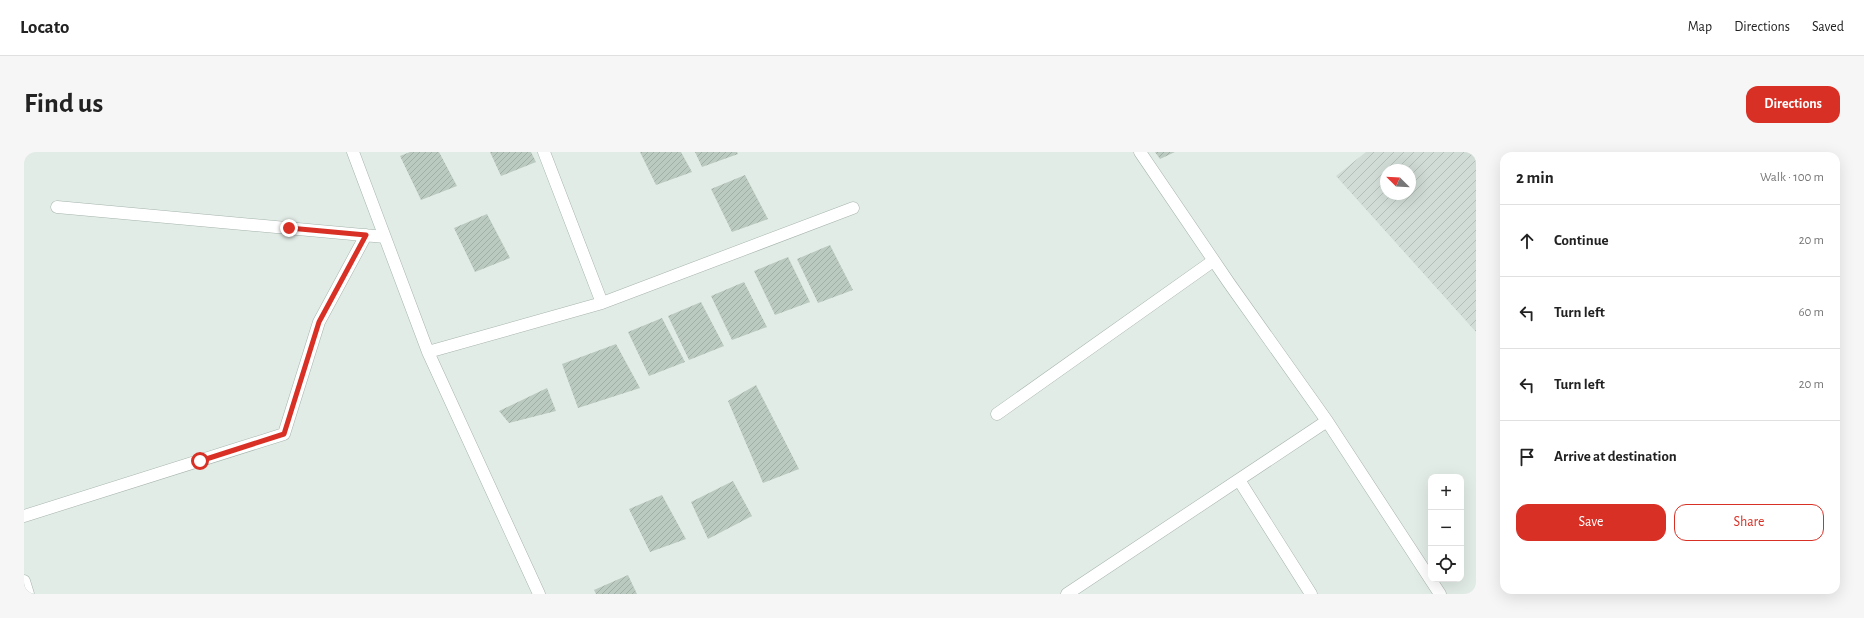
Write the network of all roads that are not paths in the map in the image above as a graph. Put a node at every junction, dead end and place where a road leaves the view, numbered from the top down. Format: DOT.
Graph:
graph roads {
  1 [pos="353,152"];
  2 [pos="544,152"];
  3 [pos="1140,152"];
  4 [pos="57,207"];
  5 [pos="853,208"];
  6 [pos="366,235"];
  7 [pos="385,237"];
  8 [pos="1213,260"];
  9 [pos="602,303"];
  10 [pos="428,352"];
  11 [pos="997,414"];
  12 [pos="1327,421"];
  13 [pos="1239,480"];
  14 [pos="24,516"];
  15 [pos="24,581"];
  16 [pos="28,594"];
  17 [pos="539,594"];
  18 [pos="1067,594"];
  19 [pos="1312,594"];
  20 [pos="1440,594"];
  1 -- 7 [label="street"];
  2 -- 9 [label="street"];
  3 -- 8 [label="street"];
  4 -- 6 [label="street"];
  5 -- 9 [label="street"];
  6 -- 7 [label="street"];
  6 -- 14 [label="street"];
  7 -- 10 [label="street"];
  8 -- 11 [label="street"];
  8 -- 12 [label="street"];
  9 -- 10 [label="street"];
  10 -- 17 [label="street"];
  12 -- 13 [label="street"];
  12 -- 20 [label="street"];
  13 -- 18 [label="street"];
  13 -- 19 [label="street"];
  15 -- 16 [label="street"];
}
